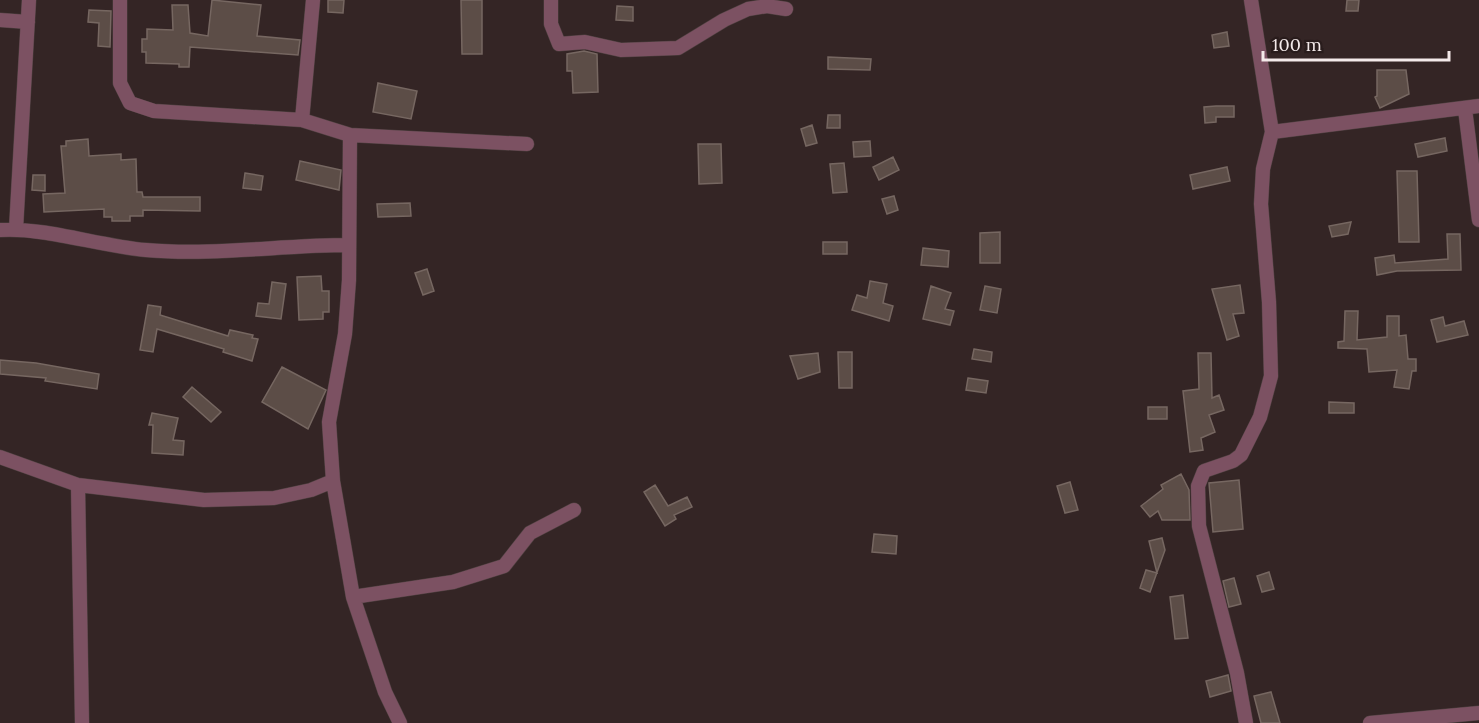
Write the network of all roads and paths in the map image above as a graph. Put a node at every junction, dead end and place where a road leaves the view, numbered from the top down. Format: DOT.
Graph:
graph roads {
  1 [pos="29,0"];
  2 [pos="120,0"];
  3 [pos="313,0"];
  4 [pos="551,0"];
  5 [pos="1251,0"];
  6 [pos="786,9"];
  7 [pos="0,20"];
  8 [pos="28,22"];
  9 [pos="1472,108"];
  10 [pos="302,120"];
  11 [pos="1272,132"];
  12 [pos="350,135"];
  13 [pos="527,144"];
  14 [pos="1479,220"];
  15 [pos="16,229"];
  16 [pos="0,230"];
  17 [pos="349,245"];
  18 [pos="0,457"];
  19 [pos="333,481"];
  20 [pos="78,485"];
  21 [pos="573,510"];
  22 [pos="353,597"];
  23 [pos="1479,713"];
  24 [pos="82,723"];
  25 [pos="400,723"];
  26 [pos="1246,723"];
  27 [pos="1370,723"];
  1 -- 8 [label="street"];
  2 -- 10 [label="street"];
  3 -- 10 [label="street"];
  4 -- 6 [label="street"];
  5 -- 11 [label="street"];
  7 -- 8 [label="street"];
  8 -- 15 [label="street"];
  9 -- 11 [label="street"];
  9 -- 14 [label="street"];
  10 -- 12 [label="street"];
  11 -- 26 [label="street"];
  12 -- 13 [label="street"];
  12 -- 17 [label="street"];
  15 -- 16 [label="street"];
  15 -- 17 [label="street"];
  17 -- 19 [label="street"];
  18 -- 20 [label="street"];
  19 -- 20 [label="street"];
  19 -- 22 [label="street"];
  20 -- 24 [label="street"];
  21 -- 22 [label="street"];
  22 -- 25 [label="street"];
  23 -- 27 [label="street"];
}
